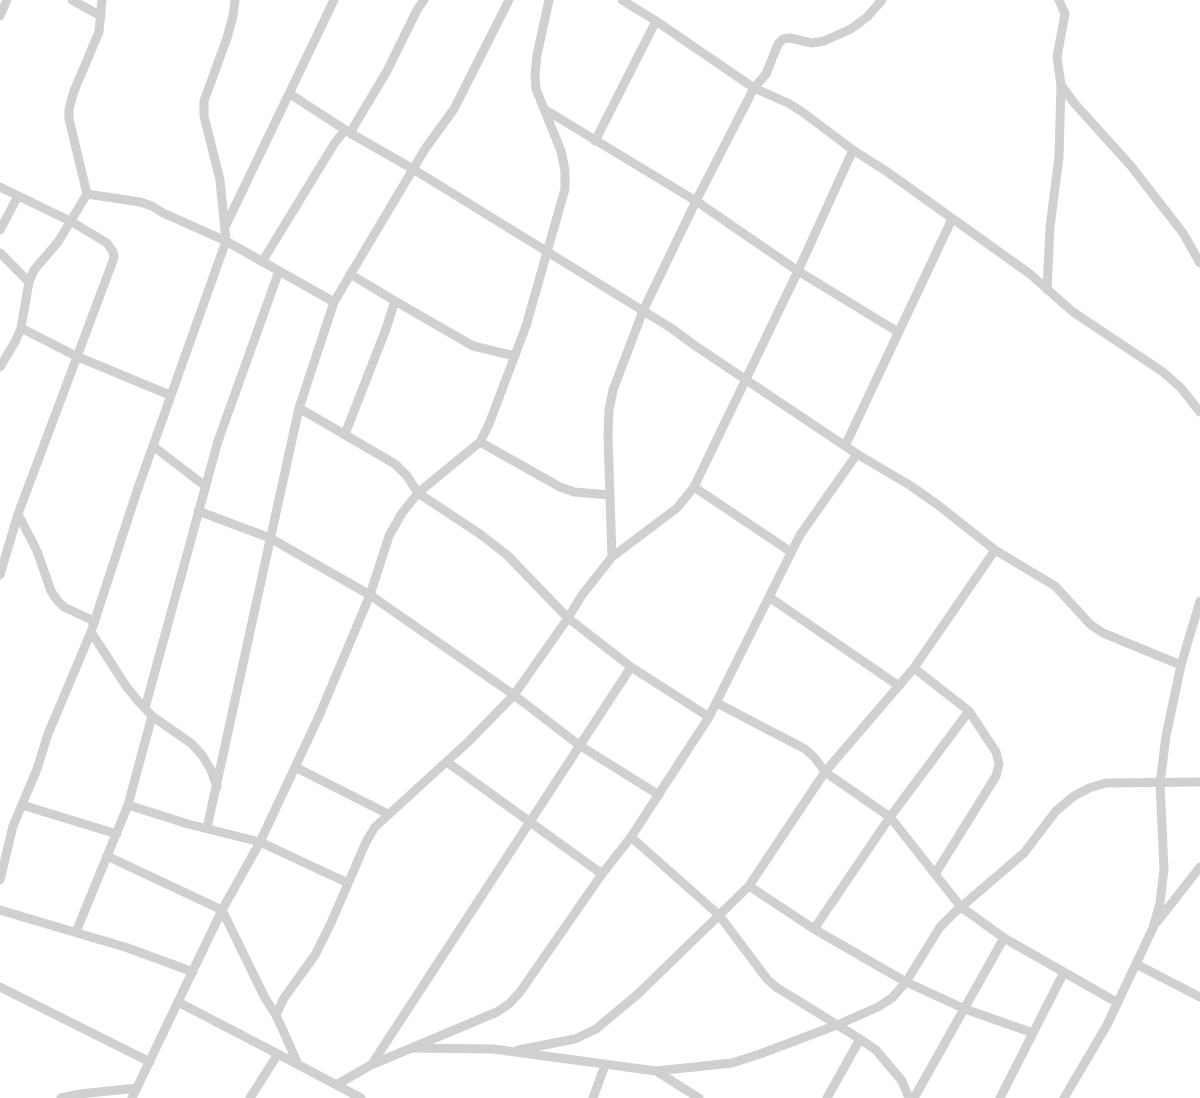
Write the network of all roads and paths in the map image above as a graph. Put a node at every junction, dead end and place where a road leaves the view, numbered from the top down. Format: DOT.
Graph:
graph roads {
  1 [pos="7,0"];
  2 [pos="72,0"];
  3 [pos="102,0"];
  4 [pos="235,0"];
  5 [pos="334,0"];
  6 [pos="424,0"];
  7 [pos="509,0"];
  8 [pos="549,0"];
  9 [pos="622,0"];
  10 [pos="882,0"];
  11 [pos="1059,0"];
  12 [pos="0,16"];
  13 [pos="101,16"];
  14 [pos="656,21"];
  15 [pos="1061,85"];
  16 [pos="754,88"];
  17 [pos="290,94"];
  18 [pos="544,109"];
  19 [pos="347,132"];
  20 [pos="595,141"];
  21 [pos="853,150"];
  22 [pos="413,169"];
  23 [pos="0,187"];
  24 [pos="88,194"];
  25 [pos="18,196"];
  26 [pos="696,201"];
  27 [pos="952,219"];
  28 [pos="72,222"];
  29 [pos="225,227"];
  30 [pos="0,230"];
  31 [pos="226,241"];
  32 [pos="548,251"];
  33 [pos="0,253"];
  34 [pos="262,262"];
  35 [pos="1200,263"];
  36 [pos="798,270"];
  37 [pos="279,271"];
  38 [pos="350,274"];
  39 [pos="29,282"];
  40 [pos="1047,290"];
  41 [pos="394,301"];
  42 [pos="334,302"];
  43 [pos="643,311"];
  44 [pos="21,328"];
  45 [pos="898,332"];
  46 [pos="515,356"];
  47 [pos="78,357"];
  48 [pos="0,367"];
  49 [pos="745,379"];
  50 [pos="170,395"];
  51 [pos="299,408"];
  52 [pos="1200,412"];
  53 [pos="345,434"];
  54 [pos="480,442"];
  55 [pos="153,446"];
  56 [pos="844,446"];
  57 [pos="857,454"];
  58 [pos="205,486"];
  59 [pos="694,487"];
  60 [pos="418,493"];
  61 [pos="610,496"];
  62 [pos="198,511"];
  63 [pos="18,514"];
  64 [pos="270,538"];
  65 [pos="995,550"];
  66 [pos="791,552"];
  67 [pos="612,557"];
  68 [pos="0,575"];
  69 [pos="370,596"];
  70 [pos="769,597"];
  71 [pos="1200,601"];
  72 [pos="568,618"];
  73 [pos="94,621"];
  74 [pos="91,632"];
  75 [pos="1181,665"];
  76 [pos="631,667"];
  77 [pos="914,668"];
  78 [pos="899,686"];
  79 [pos="514,695"];
  80 [pos="717,703"];
  81 [pos="145,708"];
  82 [pos="969,711"];
  83 [pos="152,716"];
  84 [pos="709,717"];
  85 [pos="579,744"];
  86 [pos="447,762"];
  87 [pos="295,768"];
  88 [pos="825,772"];
  89 [pos="1200,782"];
  90 [pos="1160,783"];
  91 [pos="217,787"];
  92 [pos="659,795"];
  93 [pos="128,805"];
  94 [pos="22,806"];
  95 [pos="388,814"];
  96 [pos="890,817"];
  97 [pos="529,822"];
  98 [pos="207,828"];
  99 [pos="117,834"];
  100 [pos="631,836"];
  101 [pos="260,842"];
  102 [pos="107,856"];
  103 [pos="1200,866"];
  104 [pos="602,874"];
  105 [pos="935,874"];
  106 [pos="0,880"];
  107 [pos="348,883"];
  108 [pos="749,886"];
  109 [pos="961,907"];
  110 [pos="0,910"];
  111 [pos="222,910"];
  112 [pos="719,915"];
  113 [pos="1152,928"];
  114 [pos="814,929"];
  115 [pos="76,932"];
  116 [pos="1004,938"];
  117 [pos="1136,964"];
  118 [pos="193,972"];
  119 [pos="1064,972"];
  120 [pos="906,982"];
  121 [pos="0,988"];
  122 [pos="1200,997"];
  123 [pos="178,1002"];
  124 [pos="1118,1003"];
  125 [pos="965,1009"];
  126 [pos="276,1016"];
  127 [pos="837,1025"];
  128 [pos="1033,1033"];
  129 [pos="860,1038"];
  130 [pos="413,1048"];
  131 [pos="510,1051"];
  132 [pos="278,1054"];
  133 [pos="150,1062"];
  134 [pos="298,1064"];
  135 [pos="371,1065"];
  136 [pos="605,1065"];
  137 [pos="656,1071"];
  138 [pos="336,1085"];
  139 [pos="137,1088"];
  140 [pos="1066,1094"];
  141 [pos="358,1097"];
  142 [pos="61,1098"];
  143 [pos="132,1098"];
  144 [pos="250,1098"];
  145 [pos="593,1098"];
  146 [pos="699,1098"];
  147 [pos="827,1098"];
  148 [pos="909,1098"];
  149 [pos="914,1098"];
  150 [pos="1000,1098"];
  151 [pos="1059,1098"];
  1 -- 12 [label="street"];
  2 -- 13 [label="street"];
  3 -- 13 [label="street"];
  4 -- 29 [label="street"];
  5 -- 17 [label="street"];
  6 -- 19 [label="street"];
  7 -- 22 [label="street"];
  8 -- 18 [label="street"];
  9 -- 14 [label="street"];
  10 -- 16 [label="street"];
  11 -- 15 [label="street"];
  13 -- 24 [label="street"];
  14 -- 16 [label="street"];
  14 -- 20 [label="street"];
  15 -- 35 [label="street"];
  15 -- 40 [label="street"];
  16 -- 21 [label="street"];
  16 -- 26 [label="street"];
  17 -- 19 [label="street"];
  17 -- 29 [label="street"];
  18 -- 20 [label="street"];
  18 -- 32 [label="street"];
  19 -- 22 [label="street"];
  19 -- 34 [label="street"];
  20 -- 26 [label="street"];
  21 -- 27 [label="street"];
  21 -- 36 [label="street"];
  22 -- 32 [label="street"];
  22 -- 38 [label="street"];
  23 -- 25 [label="street"];
  24 -- 28 [label="street"];
  24 -- 31 [label="street"];
  25 -- 28 [label="street"];
  25 -- 30 [label="street"];
  26 -- 36 [label="street"];
  26 -- 43 [label="street"];
  27 -- 40 [label="street"];
  27 -- 45 [label="street"];
  28 -- 39 [label="street"];
  28 -- 47 [label="street"];
  29 -- 31 [label="street"];
  31 -- 34 [label="street"];
  31 -- 50 [label="street"];
  32 -- 43 [label="street"];
  32 -- 46 [label="street"];
  33 -- 39 [label="street"];
  34 -- 37 [label="street"];
  36 -- 45 [label="street"];
  36 -- 49 [label="street"];
  37 -- 42 [label="street"];
  37 -- 58 [label="street"];
  38 -- 41 [label="street"];
  38 -- 42 [label="street"];
  39 -- 44 [label="street"];
  40 -- 52 [label="street"];
  41 -- 46 [label="street"];
  41 -- 53 [label="street"];
  42 -- 51 [label="street"];
  43 -- 49 [label="street"];
  43 -- 61 [label="street"];
  44 -- 47 [label="street"];
  44 -- 48 [label="street"];
  45 -- 56 [label="street"];
  46 -- 54 [label="street"];
  47 -- 50 [label="street"];
  47 -- 63 [label="street"];
  49 -- 56 [label="street"];
  49 -- 59 [label="street"];
  50 -- 55 [label="street"];
  51 -- 53 [label="street"];
  51 -- 64 [label="street"];
  53 -- 60 [label="street"];
  54 -- 60 [label="street"];
  54 -- 61 [label="street"];
  55 -- 58 [label="street"];
  55 -- 73 [label="street"];
  56 -- 57 [label="street"];
  57 -- 65 [label="street"];
  57 -- 66 [label="street"];
  58 -- 62 [label="street"];
  59 -- 66 [label="street"];
  59 -- 67 [label="street"];
  60 -- 69 [label="street"];
  60 -- 72 [label="street"];
  61 -- 67 [label="street"];
  62 -- 64 [label="street"];
  62 -- 81 [label="street"];
  63 -- 68 [label="street"];
  63 -- 73 [label="street"];
  64 -- 69 [label="street"];
  64 -- 91 [label="street"];
  65 -- 75 [label="street"];
  65 -- 77 [label="street"];
  66 -- 70 [label="street"];
  67 -- 72 [label="street"];
  69 -- 79 [label="street"];
  69 -- 87 [label="street"];
  70 -- 78 [label="street"];
  70 -- 80 [label="street"];
  71 -- 75 [label="street"];
  72 -- 76 [label="street"];
  72 -- 79 [label="street"];
  73 -- 74 [label="street"];
  74 -- 81 [label="street"];
  74 -- 94 [label="street"];
  75 -- 90 [label="street"];
  76 -- 84 [label="street"];
  76 -- 85 [label="street"];
  77 -- 78 [label="street"];
  77 -- 82 [label="street"];
  78 -- 88 [label="street"];
  79 -- 85 [label="street"];
  79 -- 86 [label="street"];
  80 -- 84 [label="street"];
  80 -- 88 [label="street"];
  81 -- 83 [label="street"];
  82 -- 96 [label="street"];
  82 -- 105 [label="street"];
  83 -- 91 [label="street"];
  83 -- 93 [label="street"];
  84 -- 92 [label="street"];
  85 -- 92 [label="street"];
  85 -- 97 [label="street"];
  86 -- 95 [label="street"];
  86 -- 97 [label="street"];
  87 -- 95 [label="street"];
  87 -- 101 [label="street"];
  88 -- 96 [label="street"];
  88 -- 108 [label="street"];
  89 -- 90 [label="street"];
  90 -- 109 [label="street"];
  90 -- 113 [label="street"];
  91 -- 98 [label="street"];
  92 -- 100 [label="street"];
  93 -- 98 [label="street"];
  93 -- 99 [label="street"];
  94 -- 99 [label="street"];
  94 -- 106 [label="street"];
  95 -- 107 [label="street"];
  96 -- 105 [label="street"];
  96 -- 114 [label="street"];
  97 -- 104 [label="street"];
  97 -- 135 [label="street"];
  98 -- 101 [label="street"];
  99 -- 102 [label="street"];
  100 -- 104 [label="street"];
  100 -- 112 [label="street"];
  101 -- 107 [label="street"];
  101 -- 111 [label="street"];
  102 -- 111 [label="street"];
  102 -- 115 [label="street"];
  103 -- 113 [label="street"];
  104 -- 130 [label="street"];
  105 -- 109 [label="street"];
  107 -- 126 [label="street"];
  108 -- 112 [label="street"];
  108 -- 114 [label="street"];
  109 -- 116 [label="street"];
  109 -- 120 [label="street"];
  110 -- 115 [label="street"];
  111 -- 118 [label="street"];
  111 -- 126 [label="street"];
  112 -- 127 [label="street"];
  112 -- 131 [label="street"];
  113 -- 117 [label="street"];
  114 -- 120 [label="street"];
  115 -- 118 [label="street"];
  116 -- 119 [label="street"];
  116 -- 125 [label="street"];
  117 -- 122 [label="street"];
  117 -- 124 [label="street"];
  118 -- 123 [label="street"];
  119 -- 124 [label="street"];
  119 -- 128 [label="street"];
  120 -- 125 [label="street"];
  120 -- 127 [label="street"];
  121 -- 133 [label="street"];
  123 -- 132 [label="street"];
  123 -- 133 [label="street"];
  124 -- 140 [label="street"];
  125 -- 128 [label="street"];
  125 -- 149 [label="street"];
  126 -- 134 [label="street"];
  127 -- 129 [label="street"];
  127 -- 137 [label="street"];
  128 -- 150 [label="street"];
  129 -- 147 [label="street"];
  129 -- 148 [label="street"];
  130 -- 131 [label="street"];
  130 -- 135 [label="street"];
  131 -- 136 [label="street"];
  132 -- 134 [label="street"];
  132 -- 144 [label="street"];
  133 -- 139 [label="street"];
  134 -- 138 [label="street"];
  135 -- 138 [label="street"];
  136 -- 137 [label="street"];
  136 -- 145 [label="street"];
  137 -- 146 [label="street"];
  138 -- 141 [label="street"];
  139 -- 142 [label="street"];
  139 -- 143 [label="street"];
  140 -- 151 [label="street"];
}
